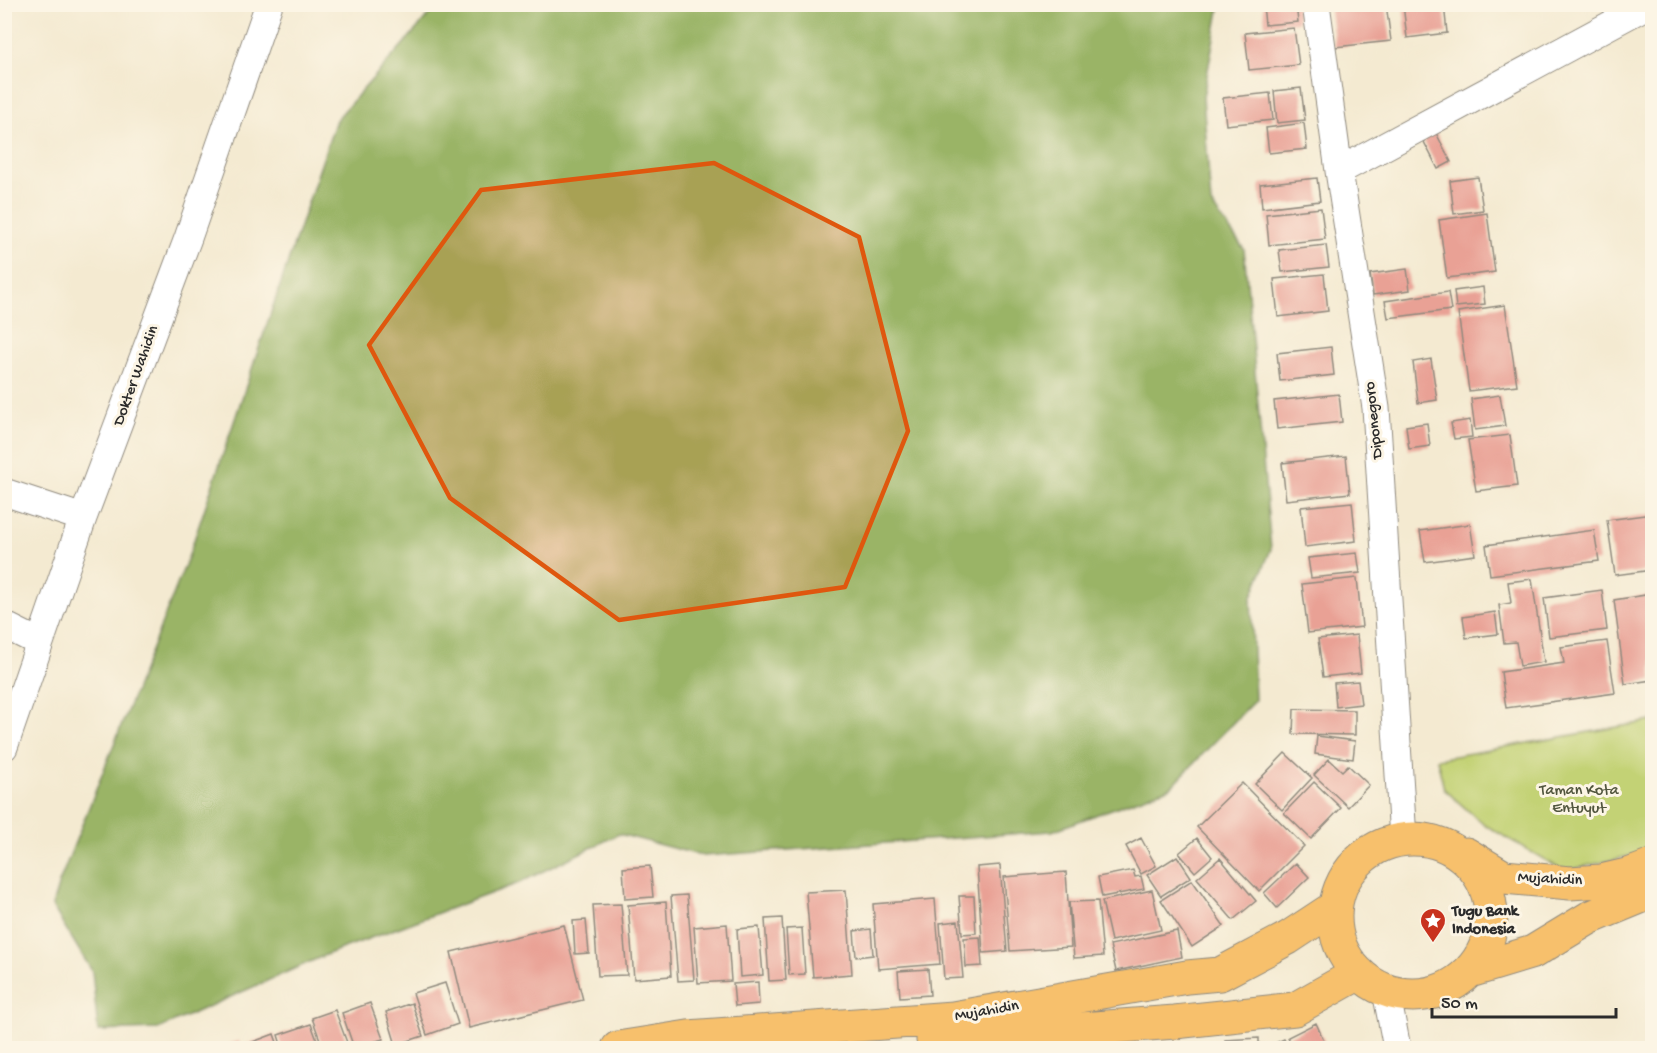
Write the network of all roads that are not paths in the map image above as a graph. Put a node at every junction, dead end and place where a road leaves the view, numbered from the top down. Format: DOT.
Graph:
graph roads {
  1 [pos="269,4"];
  2 [pos="1316,4"];
  3 [pos="1649,4"];
  4 [pos="1339,171"];
  5 [pos="4,492"];
  6 [pos="83,518"];
  7 [pos="4,625"];
  8 [pos="40,643"];
  9 [pos="4,747"];
  10 [pos="1403,839"];
  11 [pos="1454,847"];
  12 [pos="1653,866"];
  13 [pos="1653,892"];
  14 [pos="1335,907"];
  15 [pos="1470,971"];
  16 [pos="1359,973"];
  17 [pos="1386,991"];
  18 [pos="618,1048"];
  19 [pos="827,1048"];
  20 [pos="1397,1048"];
  1 -- 6 [label="street, Dokter Wahidin"];
  2 -- 4 [label="street, Diponegoro"];
  3 -- 4 [label="street"];
  4 -- 10 [label="street, Diponegoro"];
  5 -- 6 [label="street"];
  6 -- 8 [label="street, Dokter Wahidin"];
  7 -- 8 [label="street"];
  8 -- 9 [label="street, Dokter Wahidin"];
  10 -- 11 [label="main road"];
  10 -- 14 [label="main road"];
  11 -- 12 [label="main road, Mujahidin"];
  11 -- 15 [label="main road"];
  13 -- 15 [label="main road"];
  14 -- 16 [label="main road"];
  14 -- 18 [label="main road, Mujahidin"];
  15 -- 17 [label="main road"];
  16 -- 17 [label="main road"];
  16 -- 19 [label="main road, Mujahidin"];
  17 -- 20 [label="street"];
}
